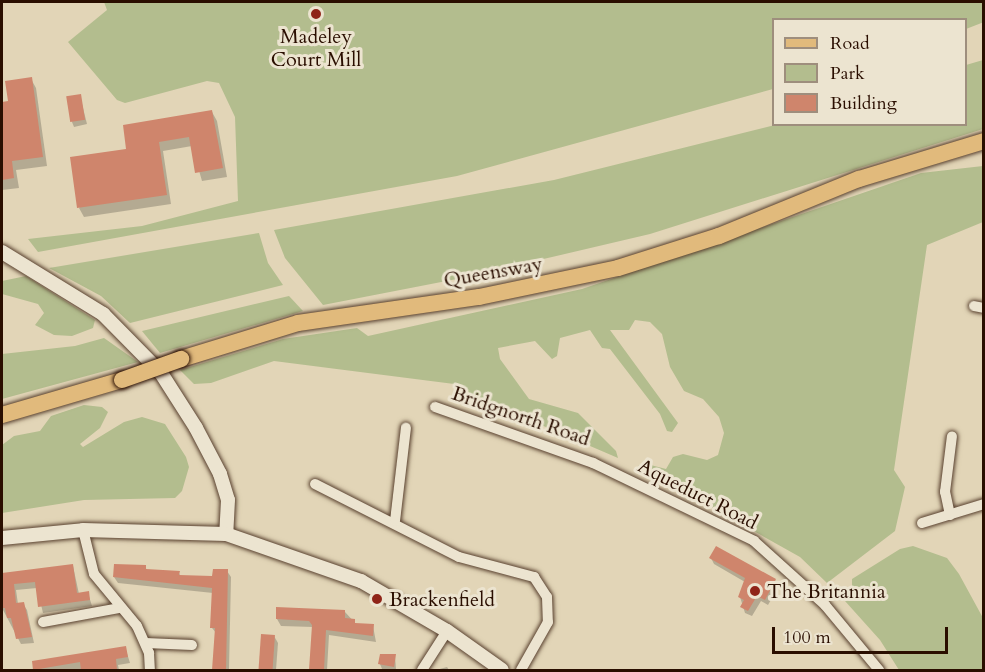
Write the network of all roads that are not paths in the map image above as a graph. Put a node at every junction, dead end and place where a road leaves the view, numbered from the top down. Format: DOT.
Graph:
graph roads {
  1 [pos="984,141"];
  2 [pos="2,252"];
  3 [pos="435,407"];
  4 [pos="2,415"];
  5 [pos="406,428"];
  6 [pos="952,436"];
  7 [pos="593,462"];
  8 [pos="315,484"];
  9 [pos="984,504"];
  10 [pos="950,514"];
  11 [pos="395,521"];
  12 [pos="922,523"];
  13 [pos="83,530"];
  14 [pos="226,534"];
  15 [pos="2,538"];
  16 [pos="119,608"];
  17 [pos="43,622"];
  18 [pos="447,631"];
  19 [pos="146,643"];
  20 [pos="192,645"];
  21 [pos="150,670"];
  22 [pos="422,670"];
  23 [pos="502,670"];
  24 [pos="521,670"];
  25 [pos="879,670"];
  1 -- 4 [label="main road, Queensway, bridge"];
  2 -- 14 [label="street"];
  3 -- 7 [label="street, Bridgnorth Road"];
  5 -- 11 [label="street"];
  6 -- 10 [label="street"];
  7 -- 25 [label="street, Aqueduct Road"];
  8 -- 11 [label="street"];
  9 -- 10 [label="street"];
  10 -- 12 [label="street"];
  11 -- 24 [label="street"];
  13 -- 14 [label="street"];
  13 -- 15 [label="street"];
  13 -- 16 [label="street"];
  14 -- 18 [label="street"];
  16 -- 17 [label="street"];
  16 -- 19 [label="street"];
  18 -- 22 [label="street"];
  18 -- 23 [label="street"];
  19 -- 20 [label="street"];
  19 -- 21 [label="street"];
}
